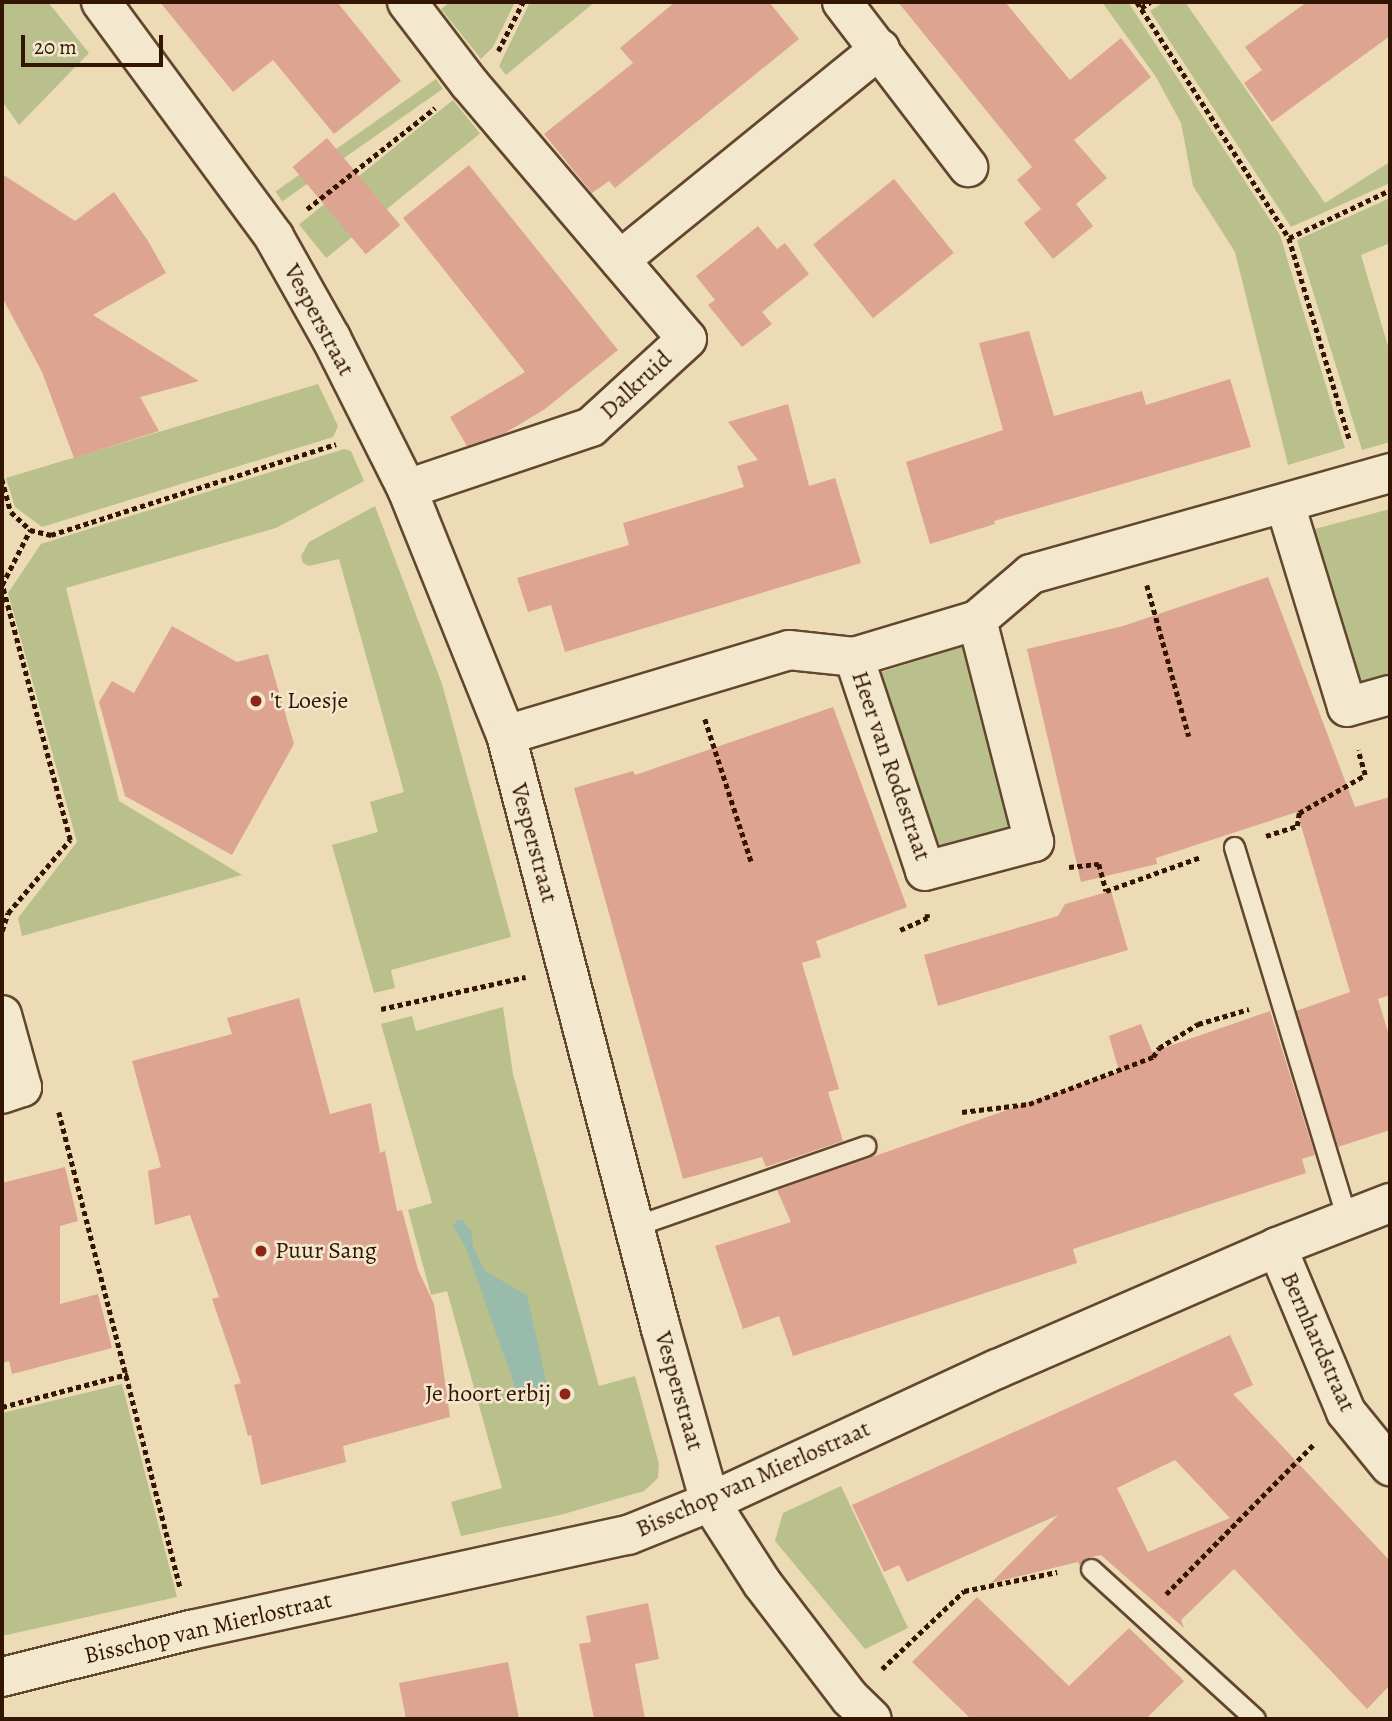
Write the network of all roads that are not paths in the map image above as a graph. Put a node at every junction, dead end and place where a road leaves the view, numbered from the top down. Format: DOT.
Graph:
graph roads {
  1 [pos="101,2"];
  2 [pos="407,2"];
  3 [pos="842,2"];
  4 [pos="880,49"];
  5 [pos="968,167"];
  6 [pos="620,260"];
  7 [pos="1376,477"];
  8 [pos="407,489"];
  9 [pos="1285,503"];
  10 [pos="976,620"];
  11 [pos="854,657"];
  12 [pos="1390,695"];
  13 [pos="506,735"];
  14 [pos="1234,847"];
  15 [pos="2,1015"];
  16 [pos="12,1090"];
  17 [pos="865,1146"];
  18 [pos="1390,1203"];
  19 [pos="1347,1220"];
  20 [pos="635,1226"];
  21 [pos="1277,1247"];
  22 [pos="1390,1466"];
  23 [pos="710,1502"];
  24 [pos="1091,1569"];
  25 [pos="2,1677"];
  26 [pos="861,1709"];
  27 [pos="1255,1719"];
  1 -- 8 [label="street, Vesperstraat"];
  2 -- 6 [label="street, Dalkruid"];
  3 -- 4 [label="street"];
  4 -- 5 [label="street"];
  4 -- 6 [label="street"];
  6 -- 8 [label="street, Dalkruid"];
  7 -- 9 [label="street, Heer van Rodestraat"];
  8 -- 13 [label="street, Vesperstraat"];
  9 -- 10 [label="street, Heer van Rodestraat"];
  9 -- 12 [label="street"];
  10 -- 11 [label="street, Heer van Rodestraat"];
  10 -- 11 [label="street, Heer van Rodestraat"];
  11 -- 13 [label="street, Heer van Rodestraat"];
  13 -- 20 [label="street, Vesperstraat"];
  14 -- 19 [label="lane"];
  15 -- 16 [label="street"];
  17 -- 20 [label="lane"];
  18 -- 19 [label="street, Bisschop van Mierlostraat"];
  19 -- 21 [label="street, Bisschop van Mierlostraat"];
  20 -- 23 [label="street, Vesperstraat"];
  21 -- 22 [label="street, Bernhardstraat"];
  21 -- 23 [label="street, Bisschop van Mierlostraat"];
  23 -- 25 [label="street, Bisschop van Mierlostraat"];
  23 -- 26 [label="street, Vesperstraat"];
  24 -- 27 [label="lane"];
}
